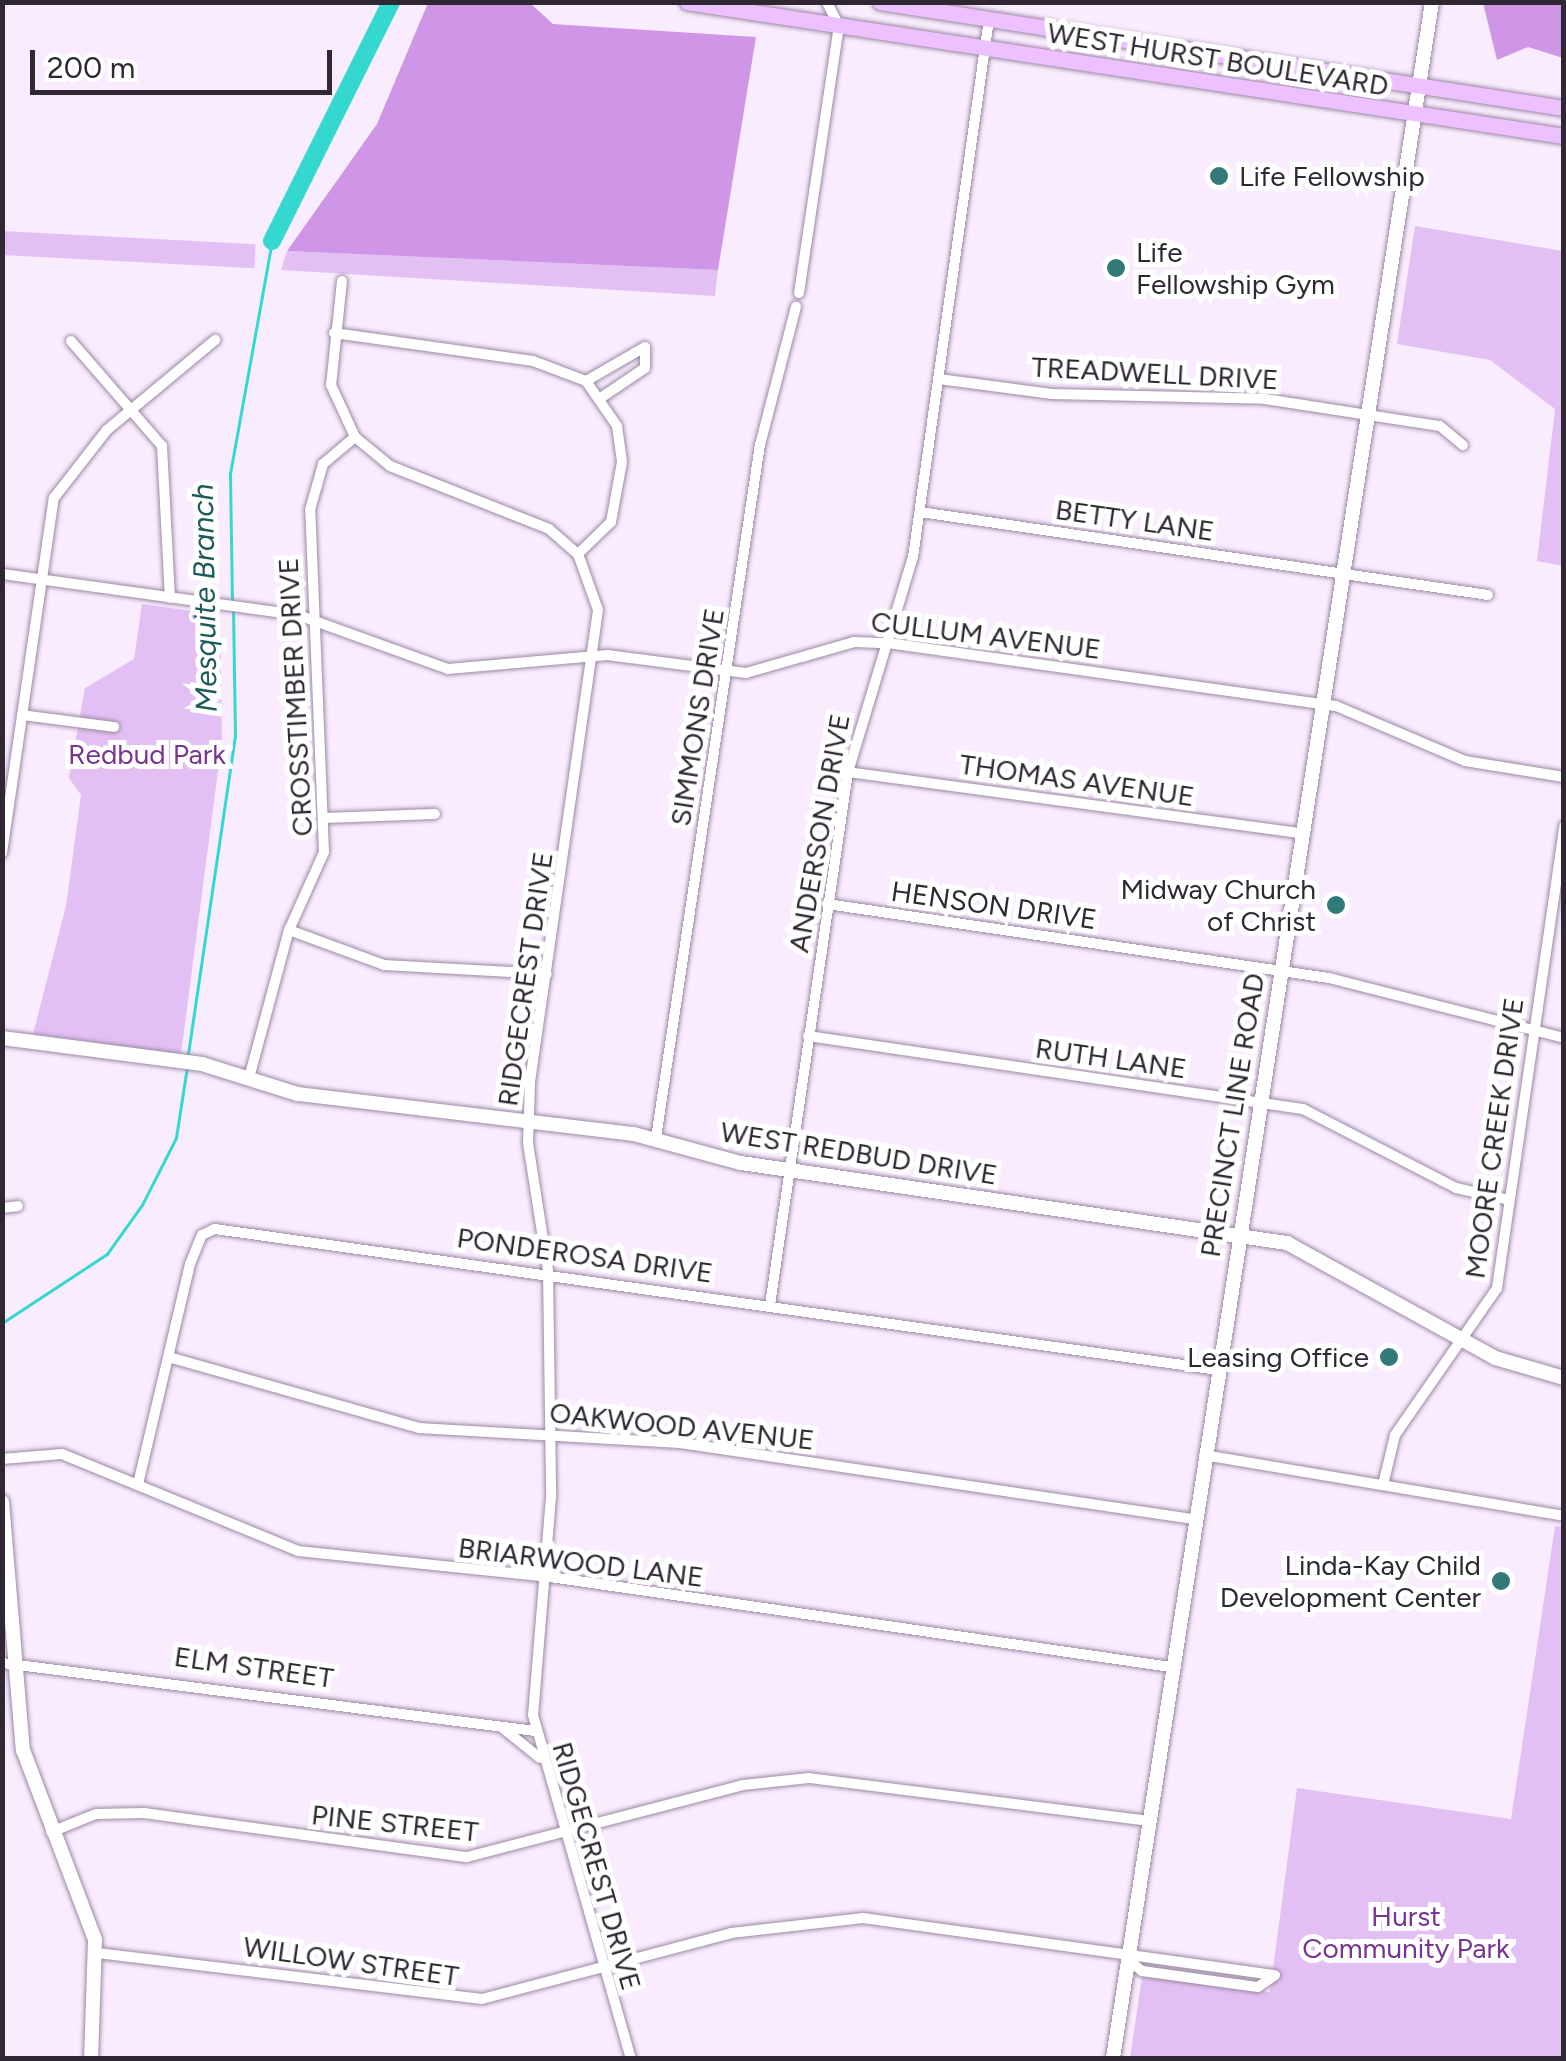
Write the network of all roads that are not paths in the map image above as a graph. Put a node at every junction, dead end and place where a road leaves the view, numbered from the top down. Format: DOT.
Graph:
graph roads {
  1 [pos="687,2"];
  2 [pos="827,2"];
  3 [pos="880,2"];
  4 [pos="1432,2"];
  5 [pos="990,19"];
  6 [pos="839,26"];
  7 [pos="986,48"];
  8 [pos="1418,84"];
  9 [pos="1564,108"];
  10 [pos="1415,114"];
  11 [pos="1564,136"];
  12 [pos="342,281"];
  13 [pos="800,294"];
  14 [pos="796,306"];
  15 [pos="334,333"];
  16 [pos="214,340"];
  17 [pos="71,341"];
  18 [pos="939,379"];
  19 [pos="586,381"];
  20 [pos="602,397"];
  21 [pos="133,405"];
  22 [pos="1368,413"];
  23 [pos="355,436"];
  24 [pos="1462,445"];
  25 [pos="920,512"];
  26 [pos="578,554"];
  27 [pos="1343,572"];
  28 [pos="2,574"];
  29 [pos="40,579"];
  30 [pos="1488,595"];
  31 [pos="170,598"];
  32 [pos="312,620"];
  33 [pos="887,643"];
  34 [pos="595,654"];
  35 [pos="727,671"];
  36 [pos="1321,704"];
  37 [pos="22,714"];
  38 [pos="114,726"];
  39 [pos="848,772"];
  40 [pos="1564,777"];
  41 [pos="435,814"];
  42 [pos="324,818"];
  43 [pos="1564,826"];
  44 [pos="1300,833"];
  45 [pos="2,853"];
  46 [pos="828,904"];
  47 [pos="289,930"];
  48 [pos="1280,970"];
  49 [pos="547,974"];
  50 [pos="1532,1033"];
  51 [pos="808,1036"];
  52 [pos="2,1038"];
  53 [pos="1564,1038"];
  54 [pos="249,1078"];
  55 [pos="1261,1102"];
  56 [pos="528,1123"];
  57 [pos="656,1138"];
  58 [pos="788,1170"];
  59 [pos="1509,1200"];
  60 [pos="18,1206"];
  61 [pos="2,1208"];
  62 [pos="1240,1234"];
  63 [pos="548,1270"];
  64 [pos="770,1305"];
  65 [pos="1466,1342"];
  66 [pos="172,1358"];
  67 [pos="1218,1370"];
  68 [pos="1564,1378"];
  69 [pos="550,1432"];
  70 [pos="1203,1454"];
  71 [pos="2,1459"];
  72 [pos="138,1484"];
  73 [pos="1383,1485"];
  74 [pos="2,1502"];
  75 [pos="1564,1516"];
  76 [pos="1193,1519"];
  77 [pos="550,1577"];
  78 [pos="8,1663"];
  79 [pos="1171,1667"];
  80 [pos="499,1725"];
  81 [pos="534,1730"];
  82 [pos="540,1758"];
  83 [pos="1148,1821"];
  84 [pos="50,1832"];
  85 [pos="562,1836"];
  86 [pos="97,1953"];
  87 [pos="1128,1959"];
  88 [pos="604,1969"];
  89 [pos="91,2058"];
  90 [pos="631,2058"];
  91 [pos="1113,2058"];
  1 -- 6 [label="main road, WEST HURST BOULEVARD"];
  2 -- 6 [label="street"];
  3 -- 5 [label="main road, WEST HURST BOULEVARD"];
  4 -- 8 [label="street, PRECINCT LINE ROAD"];
  5 -- 7 [label="street, ANDERSON DRIVE"];
  5 -- 8 [label="main road, WEST HURST BOULEVARD"];
  6 -- 7 [label="main road, WEST HURST BOULEVARD"];
  6 -- 13 [label="street"];
  7 -- 10 [label="main road, WEST HURST BOULEVARD"];
  7 -- 18 [label="street, ANDERSON DRIVE"];
  8 -- 9 [label="main road, WEST HURST BOULEVARD"];
  8 -- 10 [label="street, PRECINCT LINE ROAD"];
  10 -- 11 [label="main road, WEST HURST BOULEVARD"];
  10 -- 22 [label="street, PRECINCT LINE ROAD"];
  12 -- 15 [label="street"];
  14 -- 35 [label="street, SIMMONS DRIVE"];
  15 -- 19 [label="street"];
  15 -- 23 [label="street"];
  16 -- 21 [label="street"];
  17 -- 21 [label="street"];
  18 -- 22 [label="street, TREADWELL DRIVE"];
  18 -- 25 [label="street, ANDERSON DRIVE"];
  19 -- 20 [label="street"];
  19 -- 20 [label="street"];
  20 -- 26 [label="street"];
  21 -- 29 [label="street"];
  21 -- 31 [label="street"];
  22 -- 24 [label="street, TREADWELL DRIVE"];
  22 -- 27 [label="street, PRECINCT LINE ROAD"];
  23 -- 26 [label="street"];
  23 -- 32 [label="street, CROSSTIMBER DRIVE"];
  25 -- 27 [label="street, BETTY LANE"];
  25 -- 33 [label="street, ANDERSON DRIVE"];
  26 -- 34 [label="street, RIDGECREST DRIVE"];
  27 -- 30 [label="street, BETTY LANE"];
  27 -- 36 [label="street, PRECINCT LINE ROAD"];
  28 -- 29 [label="street, CULLUM AVENUE"];
  29 -- 31 [label="street, CULLUM AVENUE"];
  29 -- 37 [label="street"];
  31 -- 32 [label="street, CULLUM AVENUE"];
  32 -- 34 [label="street, CULLUM AVENUE"];
  32 -- 42 [label="street, CROSSTIMBER DRIVE"];
  33 -- 35 [label="street, CULLUM AVENUE"];
  33 -- 36 [label="street, CULLUM AVENUE"];
  33 -- 39 [label="street, ANDERSON DRIVE"];
  34 -- 35 [label="street, CULLUM AVENUE"];
  34 -- 49 [label="street, RIDGECREST DRIVE"];
  35 -- 57 [label="street, SIMMONS DRIVE"];
  36 -- 40 [label="street, CULLUM AVENUE"];
  36 -- 44 [label="street, PRECINCT LINE ROAD"];
  37 -- 38 [label="street"];
  37 -- 45 [label="street"];
  39 -- 44 [label="street, THOMAS AVENUE"];
  39 -- 46 [label="street, ANDERSON DRIVE"];
  41 -- 42 [label="street"];
  42 -- 47 [label="street, CROSSTIMBER DRIVE"];
  43 -- 50 [label="street, MOORE CREEK DRIVE"];
  44 -- 48 [label="street, PRECINCT LINE ROAD"];
  46 -- 48 [label="street, HENSON DRIVE"];
  46 -- 51 [label="street, ANDERSON DRIVE"];
  47 -- 49 [label="street"];
  47 -- 54 [label="street, CROSSTIMBER DRIVE"];
  48 -- 50 [label="street, HENSON DRIVE"];
  48 -- 55 [label="street, PRECINCT LINE ROAD"];
  49 -- 56 [label="street, RIDGECREST DRIVE"];
  50 -- 53 [label="street, HENSON DRIVE"];
  50 -- 59 [label="street, MOORE CREEK DRIVE"];
  51 -- 55 [label="street, RUTH LANE"];
  51 -- 58 [label="street, ANDERSON DRIVE"];
  52 -- 54 [label="street, WEST REDBUD DRIVE"];
  54 -- 56 [label="street, WEST REDBUD DRIVE"];
  55 -- 59 [label="street, RUTH LANE"];
  55 -- 62 [label="street, PRECINCT LINE ROAD"];
  56 -- 57 [label="street, WEST REDBUD DRIVE"];
  56 -- 63 [label="street, RIDGECREST DRIVE"];
  57 -- 58 [label="street, WEST REDBUD DRIVE"];
  58 -- 62 [label="street, WEST REDBUD DRIVE"];
  58 -- 64 [label="street, ANDERSON DRIVE"];
  59 -- 65 [label="street, MOORE CREEK DRIVE"];
  60 -- 61 [label="street"];
  62 -- 65 [label="street, WEST REDBUD DRIVE"];
  62 -- 67 [label="street, PRECINCT LINE ROAD"];
  63 -- 64 [label="street, PONDEROSA DRIVE"];
  63 -- 66 [label="street, PONDEROSA DRIVE"];
  63 -- 69 [label="street, RIDGECREST DRIVE"];
  64 -- 67 [label="street, PONDEROSA DRIVE"];
  65 -- 68 [label="street, WEST REDBUD DRIVE"];
  65 -- 73 [label="street, MOORE CREEK DRIVE"];
  66 -- 69 [label="street, OAKWOOD AVENUE"];
  66 -- 72 [label="street, PONDEROSA DRIVE"];
  67 -- 70 [label="street, PRECINCT LINE ROAD"];
  69 -- 76 [label="street, OAKWOOD AVENUE"];
  69 -- 77 [label="street, RIDGECREST DRIVE"];
  70 -- 73 [label="street"];
  70 -- 76 [label="street, PRECINCT LINE ROAD"];
  71 -- 72 [label="street, BRIARWOOD LANE"];
  72 -- 77 [label="street, BRIARWOOD LANE"];
  73 -- 75 [label="street"];
  74 -- 78 [label="street"];
  76 -- 79 [label="street, PRECINCT LINE ROAD"];
  77 -- 79 [label="street, BRIARWOOD LANE"];
  77 -- 81 [label="street, RIDGECREST DRIVE"];
  78 -- 80 [label="street, ELM STREET"];
  78 -- 84 [label="street"];
  79 -- 83 [label="street, PRECINCT LINE ROAD"];
  80 -- 81 [label="street, ELM STREET"];
  80 -- 82 [label="street"];
  81 -- 82 [label="street, RIDGECREST DRIVE"];
  82 -- 85 [label="street, RIDGECREST DRIVE"];
  83 -- 85 [label="street, PINE STREET"];
  83 -- 87 [label="street, PRECINCT LINE ROAD"];
  84 -- 85 [label="street, PINE STREET"];
  84 -- 86 [label="street"];
  85 -- 88 [label="street, RIDGECREST DRIVE"];
  86 -- 88 [label="street, WILLOW STREET"];
  86 -- 89 [label="street"];
  87 -- 87 [label="street, WILLOW STREET"];
  87 -- 88 [label="street, WILLOW STREET"];
  87 -- 91 [label="street, PRECINCT LINE ROAD"];
  88 -- 90 [label="street, RIDGECREST DRIVE"];
}
